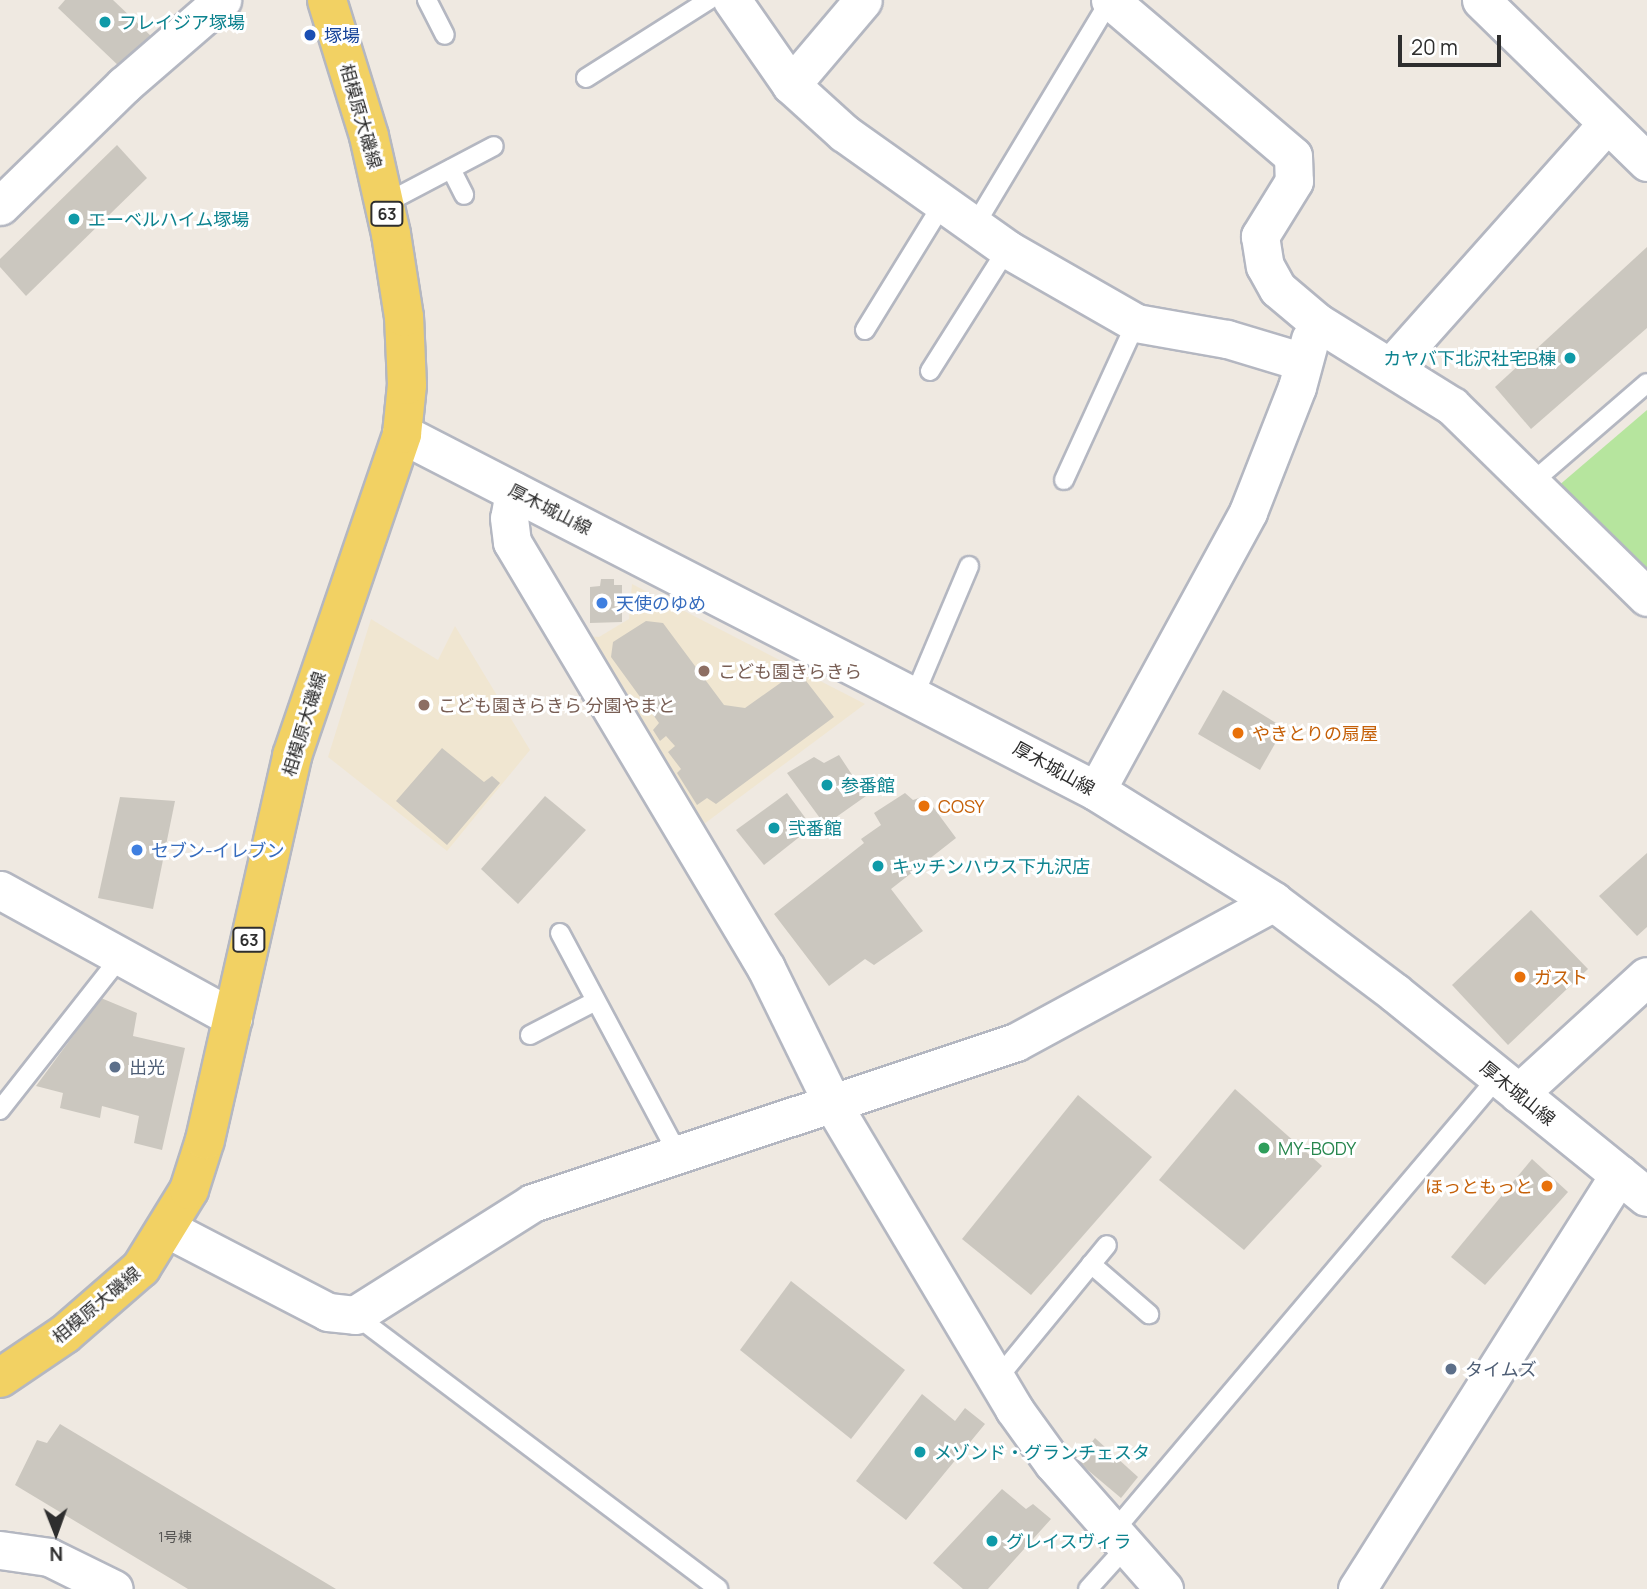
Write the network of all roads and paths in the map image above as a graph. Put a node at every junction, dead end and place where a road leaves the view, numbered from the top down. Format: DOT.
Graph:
graph roads {
  1 [pos="222,0"];
  2 [pos="327,0"];
  3 [pos="427,0"];
  4 [pos="709,0"];
  5 [pos="732,0"];
  6 [pos="863,0"];
  7 [pos="1110,0"];
  8 [pos="1481,0"];
  9 [pos="445,35"];
  10 [pos="586,78"];
  11 [pos="791,85"];
  12 [pos="1606,125"];
  13 [pos="494,146"];
  14 [pos="1647,162"];
  15 [pos="451,169"];
  16 [pos="464,195"];
  17 [pos="384,204"];
  18 [pos="942,205"];
  19 [pos="0,206"];
  20 [pos="975,225"];
  21 [pos="1007,248"];
  22 [pos="1317,322"];
  23 [pos="1136,323"];
  24 [pos="865,330"];
  25 [pos="1300,361"];
  26 [pos="1391,366"];
  27 [pos="930,370"];
  28 [pos="1647,383"];
  29 [pos="402,434"];
  30 [pos="1064,480"];
  31 [pos="1529,485"];
  32 [pos="514,491"];
  33 [pos="969,566"];
  34 [pos="1647,597"];
  35 [pos="915,694"];
  36 [pos="1096,791"];
  37 [pos="0,890"];
  38 [pos="1273,902"];
  39 [pos="560,933"];
  40 [pos="121,956"];
  41 [pos="1647,977"];
  42 [pos="596,1001"];
  43 [pos="233,1017"];
  44 [pos="530,1035"];
  45 [pos="1508,1086"];
  46 [pos="833,1105"];
  47 [pos="0,1111"];
  48 [pos="678,1154"];
  49 [pos="1633,1185"];
  50 [pos="168,1228"];
  51 [pos="1107,1245"];
  52 [pos="1091,1264"];
  53 [pos="1149,1314"];
  54 [pos="355,1315"];
  55 [pos="0,1378"];
  56 [pos="997,1379"];
  57 [pos="1119,1540"];
  58 [pos="0,1550"];
  59 [pos="114,1589"];
  60 [pos="718,1589"];
  61 [pos="1088,1589"];
  62 [pos="1164,1589"];
  63 [pos="1357,1589"];
  1 -- 19 [label="street"];
  2 -- 17 [label="main road, 相模原大磯線 / 63"];
  3 -- 9 [label="lane"];
  4 -- 10 [label="lane"];
  5 -- 11 [label="street"];
  6 -- 11 [label="street"];
  7 -- 20 [label="lane"];
  7 -- 22 [label="street"];
  8 -- 12 [label="street"];
  11 -- 18 [label="street"];
  12 -- 14 [label="street"];
  12 -- 26 [label="street"];
  13 -- 15 [label="lane"];
  15 -- 16 [label="lane"];
  15 -- 17 [label="lane"];
  17 -- 29 [label="main road, 相模原大磯線 / 63"];
  18 -- 20 [label="street"];
  18 -- 24 [label="lane"];
  20 -- 21 [label="street"];
  21 -- 23 [label="street"];
  21 -- 27 [label="lane"];
  22 -- 25 [label="street"];
  22 -- 26 [label="street"];
  23 -- 25 [label="street"];
  23 -- 30 [label="lane"];
  25 -- 36 [label="street"];
  26 -- 31 [label="street"];
  28 -- 31 [label="lane"];
  29 -- 32 [label="main road, 厚木城山線"];
  29 -- 43 [label="main road, 相模原大磯線 / 63"];
  31 -- 34 [label="street"];
  32 -- 35 [label="main road, 厚木城山線"];
  32 -- 46 [label="street"];
  33 -- 35 [label="lane"];
  35 -- 36 [label="main road, 厚木城山線"];
  36 -- 38 [label="main road, 厚木城山線"];
  37 -- 40 [label="street"];
  38 -- 45 [label="main road, 厚木城山線"];
  38 -- 46 [label="street"];
  39 -- 42 [label="lane"];
  40 -- 43 [label="street"];
  40 -- 47 [label="lane"];
  41 -- 45 [label="main road"];
  42 -- 44 [label="lane"];
  42 -- 48 [label="lane"];
  43 -- 50 [label="main road, 相模原大磯線 / 63"];
  45 -- 49 [label="main road, 厚木城山線"];
  45 -- 57 [label="lane"];
  46 -- 48 [label="street"];
  46 -- 56 [label="street"];
  48 -- 54 [label="street"];
  49 -- 63 [label="street"];
  50 -- 54 [label="street"];
  50 -- 55 [label="main road, 相模原大磯線 / 63"];
  51 -- 52 [label="lane"];
  52 -- 53 [label="lane"];
  52 -- 56 [label="lane"];
  54 -- 60 [label="lane"];
  56 -- 57 [label="street"];
  57 -- 61 [label="lane"];
  57 -- 62 [label="street"];
  58 -- 59 [label="street"];
}
